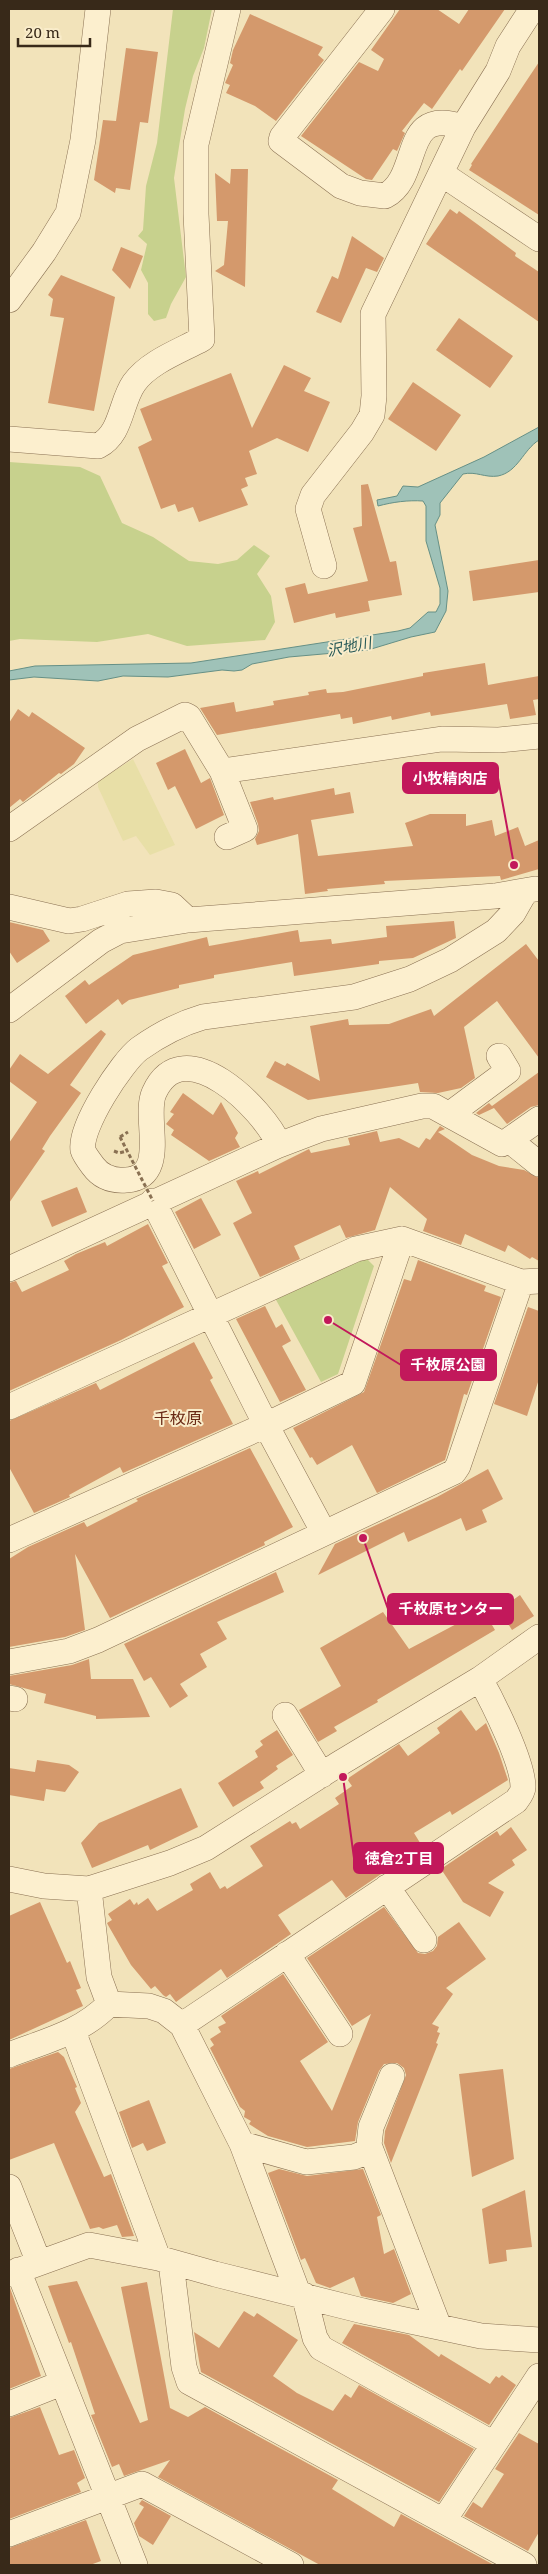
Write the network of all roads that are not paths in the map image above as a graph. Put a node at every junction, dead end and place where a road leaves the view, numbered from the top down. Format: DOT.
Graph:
graph roads {
  1 [pos="98,9"];
  2 [pos="228,9"];
  3 [pos="382,9"];
  4 [pos="532,9"];
  5 [pos="463,128"];
  6 [pos="442,174"];
  7 [pos="539,239"];
  8 [pos="9,300"];
  9 [pos="9,439"];
  10 [pos="324,566"];
  11 [pos="539,736"];
  12 [pos="222,771"];
  13 [pos="9,829"];
  14 [pos="227,837"];
  15 [pos="532,890"];
  16 [pos="9,907"];
  17 [pos="188,920"];
  18 [pos="9,1010"];
  19 [pos="499,1056"];
  20 [pos="450,1114"];
  21 [pos="539,1119"];
  22 [pos="509,1140"];
  23 [pos="279,1144"];
  24 [pos="539,1164"];
  25 [pos="153,1201"];
  26 [pos="402,1239"];
  27 [pos="9,1269"];
  28 [pos="530,1281"];
  29 [pos="209,1314"];
  30 [pos="9,1407"];
  31 [pos="266,1425"];
  32 [pos="324,1533"];
  33 [pos="9,1540"];
  34 [pos="539,1638"];
  35 [pos="9,1662"];
  36 [pos="480,1679"];
  37 [pos="285,1715"];
  38 [pos="322,1774"];
  39 [pos="9,1879"];
  40 [pos="387,1887"];
  41 [pos="89,1889"];
  42 [pos="424,1940"];
  43 [pos="287,1954"];
  44 [pos="108,2004"];
  45 [pos="182,2024"];
  46 [pos="72,2031"];
  47 [pos="340,2034"];
  48 [pos="9,2055"];
  49 [pos="392,2076"];
  50 [pos="242,2144"];
  51 [pos="371,2150"];
  52 [pos="9,2187"];
  53 [pos="165,2260"];
  54 [pos="22,2269"];
  55 [pos="301,2294"];
  56 [pos="439,2327"];
  57 [pos="539,2340"];
  58 [pos="539,2376"];
  59 [pos="62,2383"];
  60 [pos="9,2404"];
  61 [pos="494,2444"];
  62 [pos="109,2496"];
  63 [pos="444,2520"];
  64 [pos="9,2534"];
  65 [pos="135,2565"];
  66 [pos="291,2565"];
  67 [pos="524,2565"];
  1 -- 8 [label="street"];
  2 -- 9 [label="street"];
  3 -- 5 [label="street"];
  4 -- 5 [label="street"];
  5 -- 6 [label="street"];
  6 -- 7 [label="street"];
  6 -- 10 [label="street"];
  11 -- 12 [label="street"];
  12 -- 13 [label="street"];
  12 -- 14 [label="street"];
  15 -- 17 [label="street"];
  15 -- 23 [label="street"];
  16 -- 17 [label="street"];
  17 -- 18 [label="street"];
  19 -- 20 [label="street"];
  20 -- 22 [label="street"];
  20 -- 23 [label="street"];
  21 -- 22 [label="street"];
  22 -- 24 [label="street"];
  23 -- 25 [label="street"];
  25 -- 27 [label="street"];
  25 -- 29 [label="street"];
  26 -- 28 [label="street"];
  26 -- 29 [label="street"];
  26 -- 31 [label="street"];
  28 -- 32 [label="street"];
  29 -- 30 [label="street"];
  29 -- 31 [label="street"];
  31 -- 32 [label="street"];
  31 -- 33 [label="street"];
  32 -- 35 [label="street"];
  34 -- 36 [label="street"];
  36 -- 38 [label="street"];
  36 -- 40 [label="street"];
  37 -- 38 [label="street"];
  38 -- 41 [label="street"];
  39 -- 41 [label="street"];
  40 -- 42 [label="street"];
  40 -- 43 [label="street"];
  41 -- 44 [label="street"];
  43 -- 45 [label="street"];
  43 -- 47 [label="street"];
  44 -- 45 [label="street"];
  44 -- 46 [label="street"];
  45 -- 50 [label="street"];
  46 -- 48 [label="street"];
  46 -- 53 [label="street"];
  49 -- 51 [label="street"];
  50 -- 51 [label="street"];
  50 -- 55 [label="street"];
  51 -- 56 [label="street"];
  52 -- 54 [label="street"];
  53 -- 54 [label="street"];
  53 -- 55 [label="street"];
  53 -- 63 [label="street"];
  54 -- 59 [label="street"];
  55 -- 56 [label="street"];
  55 -- 61 [label="street"];
  56 -- 57 [label="street"];
  58 -- 61 [label="street"];
  59 -- 60 [label="street"];
  59 -- 62 [label="street"];
  61 -- 63 [label="street"];
  62 -- 64 [label="street"];
  62 -- 65 [label="street"];
  62 -- 66 [label="street"];
  63 -- 67 [label="street"];
}
